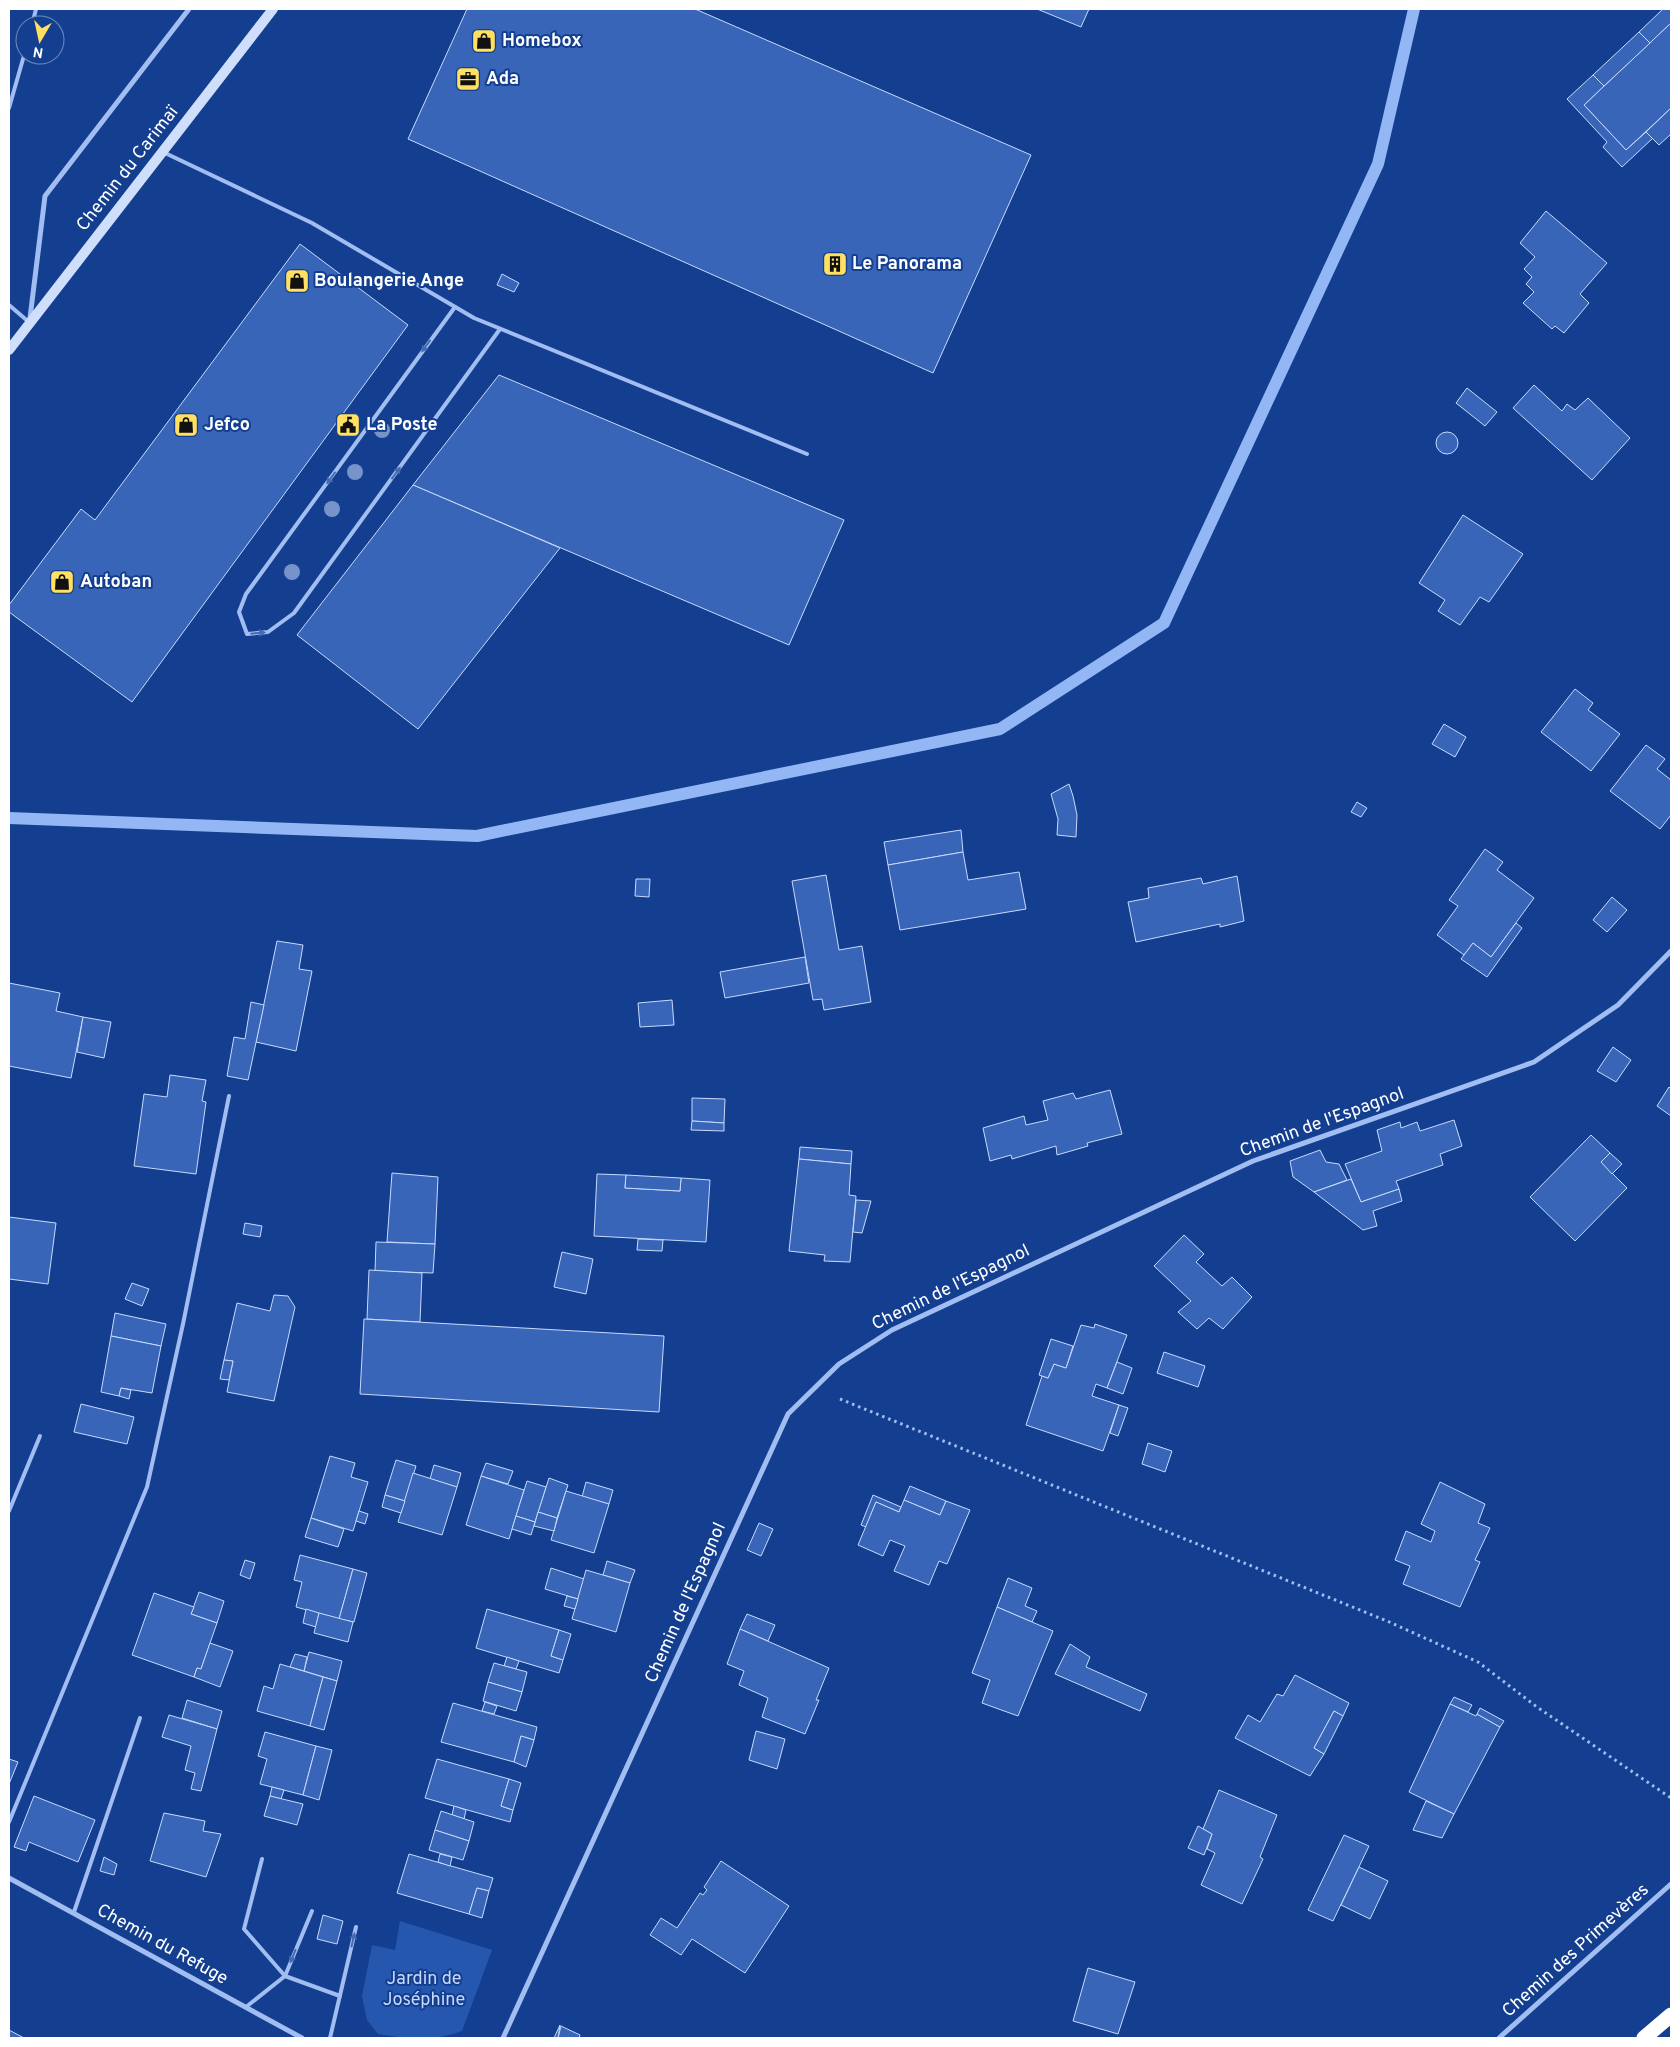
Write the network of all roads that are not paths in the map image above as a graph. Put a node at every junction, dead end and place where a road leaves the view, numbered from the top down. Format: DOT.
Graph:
graph roads {
  1 [pos="189,9"];
  2 [pos="273,9"];
  3 [pos="21,65"];
  4 [pos="9,108"];
  5 [pos="162,152"];
  6 [pos="9,305"];
  7 [pos="455,307"];
  8 [pos="30,323"];
  9 [pos="500,329"];
  10 [pos="9,350"];
  11 [pos="807,454"];
  12 [pos="1671,951"];
  13 [pos="229,1096"];
  14 [pos="40,1436"];
  15 [pos="9,1511"];
  16 [pos="140,1718"];
  17 [pos="9,1822"];
  18 [pos="262,1858"];
  19 [pos="9,1878"];
  20 [pos="1671,1884"];
  21 [pos="312,1911"];
  22 [pos="74,1912"];
  23 [pos="356,1927"];
  24 [pos="285,1976"];
  25 [pos="340,1996"];
  26 [pos="246,2007"];
  27 [pos="1671,2015"];
  28 [pos="302,2038"];
  29 [pos="330,2038"];
  30 [pos="503,2038"];
  31 [pos="1499,2038"];
  32 [pos="1644,2038"];
  1 -- 8 [label="street"];
  2 -- 5 [label="main road, Chemin du Carimaï"];
  3 -- 4 [label="lane"];
  5 -- 7 [label="lane"];
  5 -- 8 [label="main road, Chemin du Carimaï"];
  6 -- 8 [label="lane"];
  7 -- 9 [label="lane"];
  7 -- 9 [label="lane, one-way"];
  8 -- 10 [label="main road, Chemin du Carimaï"];
  9 -- 11 [label="lane"];
  12 -- 30 [label="street, Chemin de l'Espagnol"];
  13 -- 17 [label="lane"];
  14 -- 15 [label="lane"];
  16 -- 22 [label="lane"];
  18 -- 24 [label="lane"];
  19 -- 22 [label="street, Chemin du Refuge"];
  20 -- 31 [label="street, Chemin des Primevères"];
  21 -- 24 [label="lane, one-way"];
  22 -- 26 [label="street, Chemin du Refuge"];
  25 -- 23 [label="lane, one-way"];
  24 -- 25 [label="lane"];
  24 -- 26 [label="lane"];
  25 -- 29 [label="lane"];
  26 -- 28 [label="street, Chemin du Refuge"];
  27 -- 32 [label="highway"];
}
